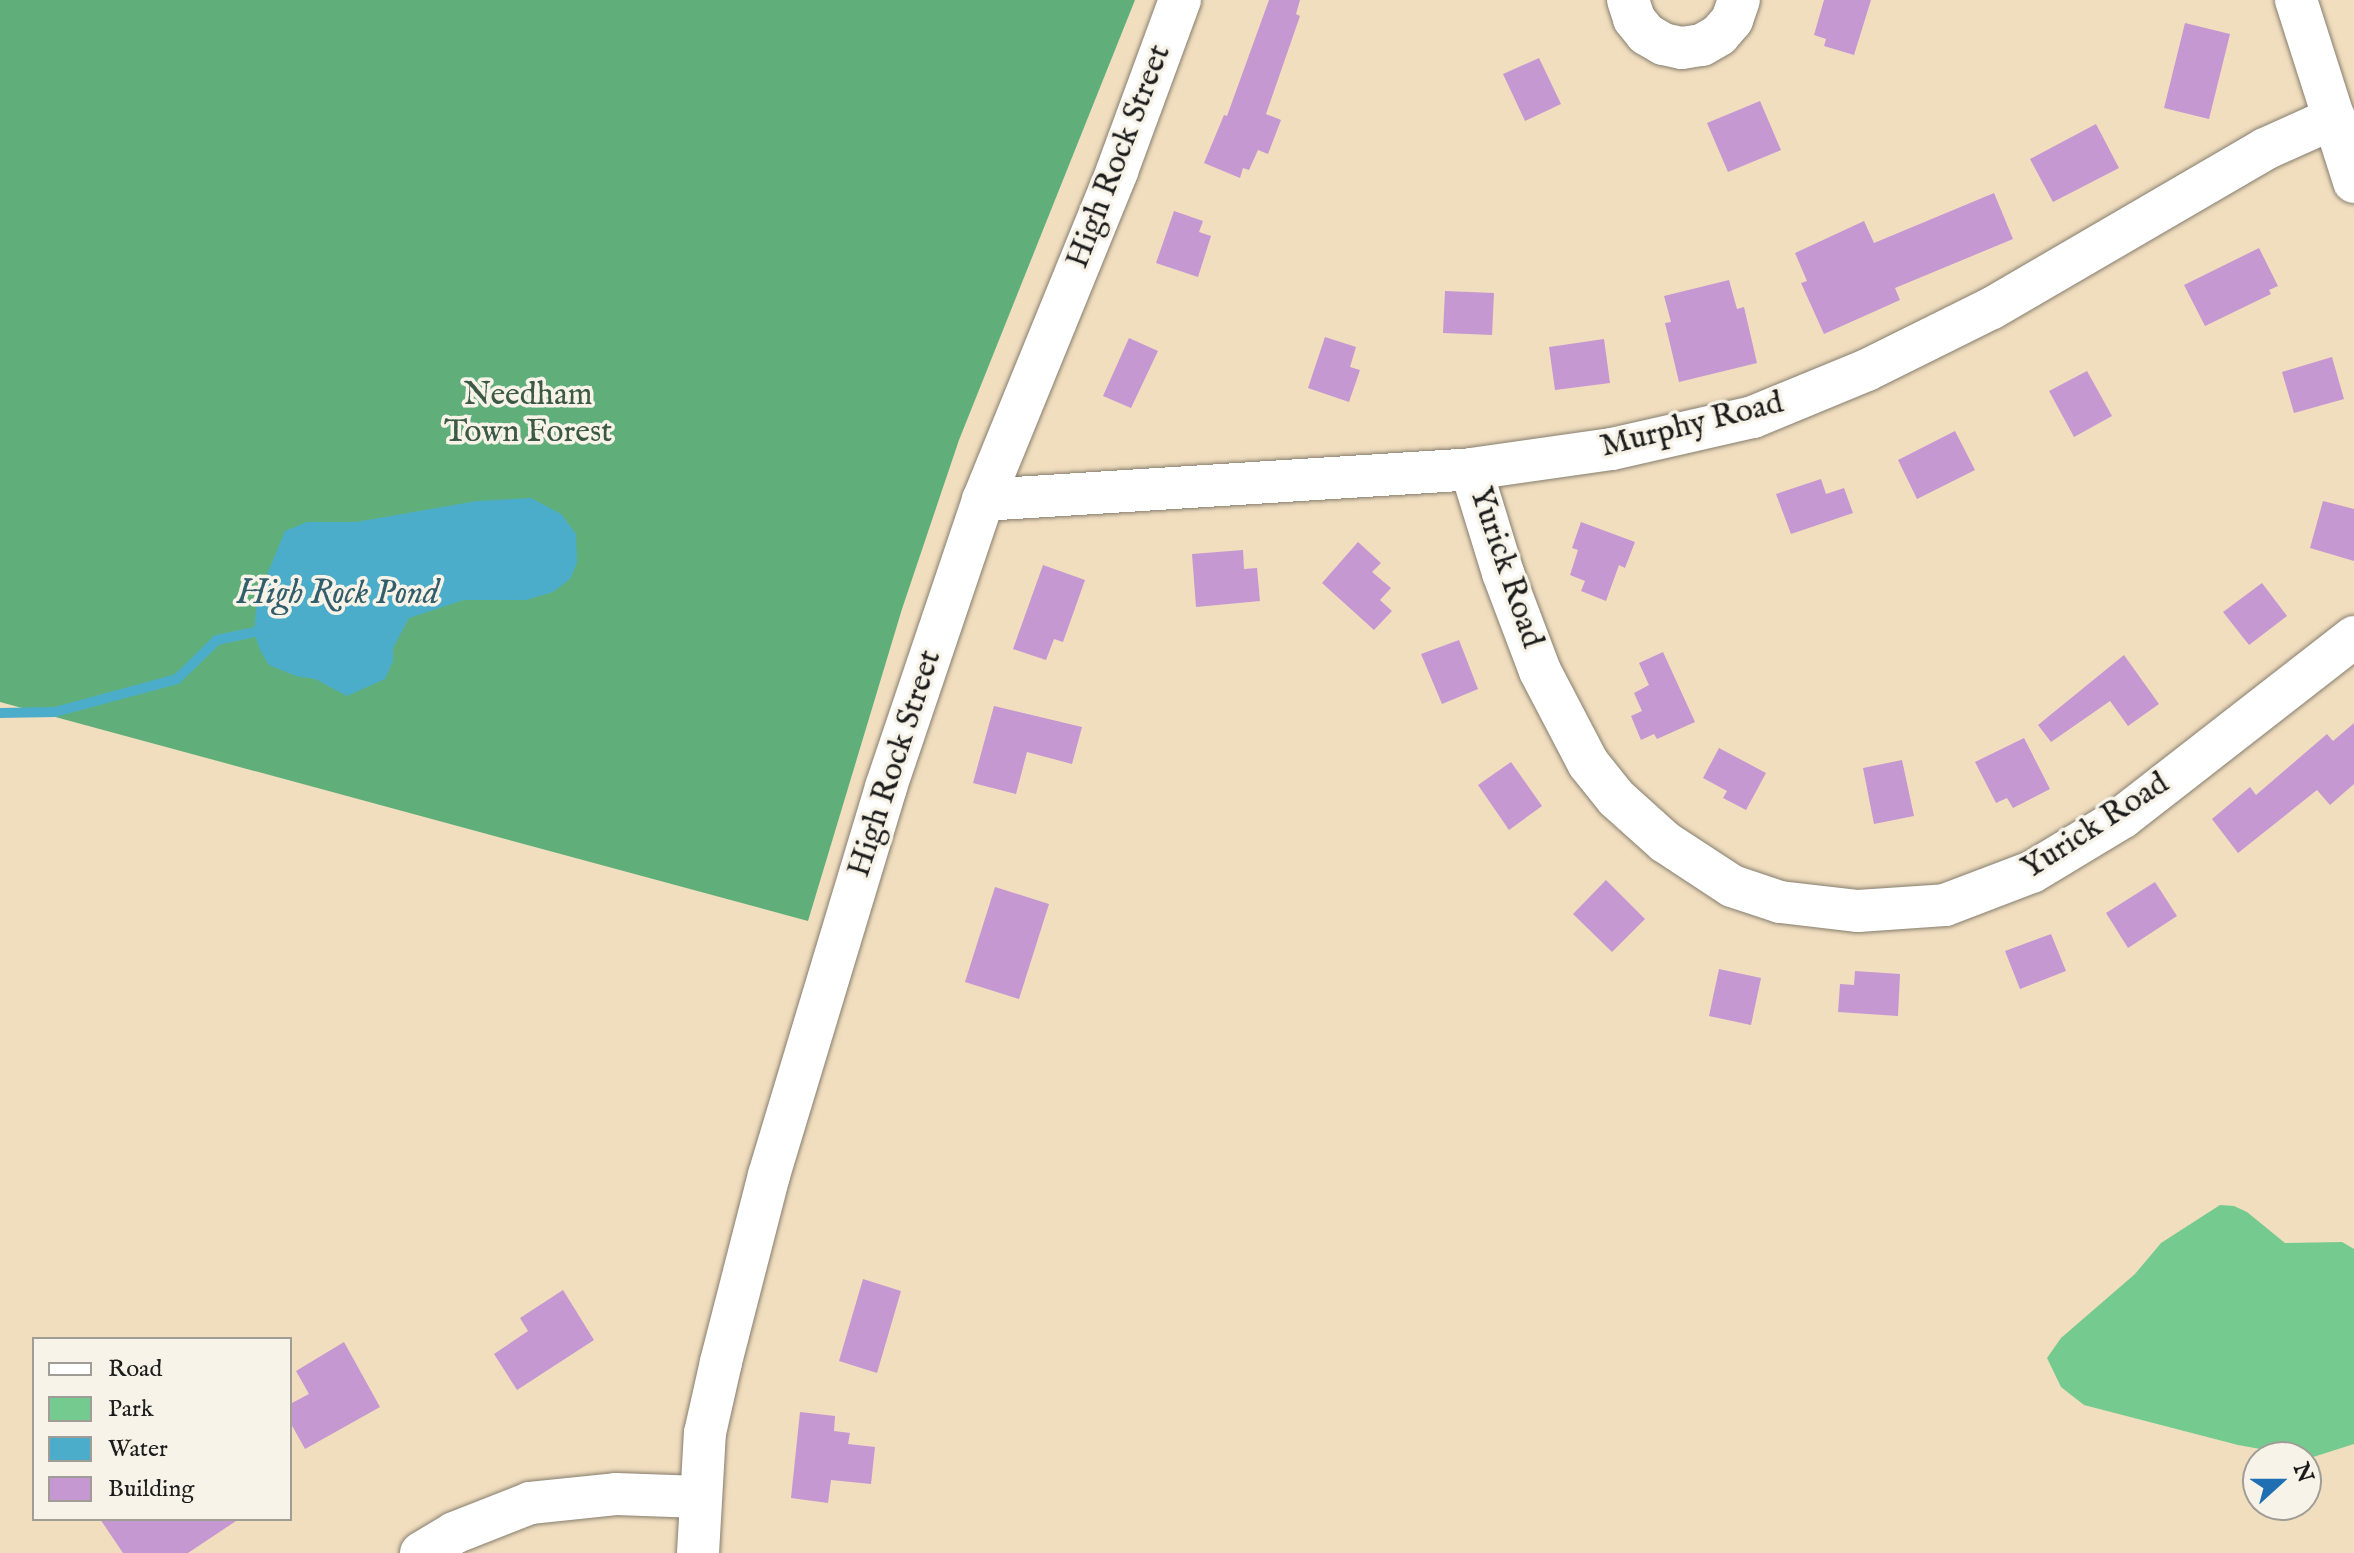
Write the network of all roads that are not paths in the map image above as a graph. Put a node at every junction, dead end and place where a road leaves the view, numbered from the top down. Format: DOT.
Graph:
graph roads {
  1 [pos="1180,0"];
  2 [pos="1628,0"];
  3 [pos="1739,0"];
  4 [pos="2296,0"];
  5 [pos="2334,118"];
  6 [pos="2354,182"];
  7 [pos="1471,469"];
  8 [pos="983,500"];
  9 [pos="2354,637"];
  10 [pos="700,1497"];
  11 [pos="421,1553"];
  12 [pos="698,1553"];
  1 -- 8 [label="street, High Rock Street"];
  2 -- 3 [label="street"];
  4 -- 5 [label="street"];
  5 -- 6 [label="street"];
  5 -- 7 [label="street, Murphy Road"];
  7 -- 8 [label="street, Murphy Road"];
  7 -- 9 [label="street, Yurick Road"];
  8 -- 10 [label="street, High Rock Street"];
  10 -- 11 [label="street"];
  10 -- 12 [label="street, High Rock Street"];
}
